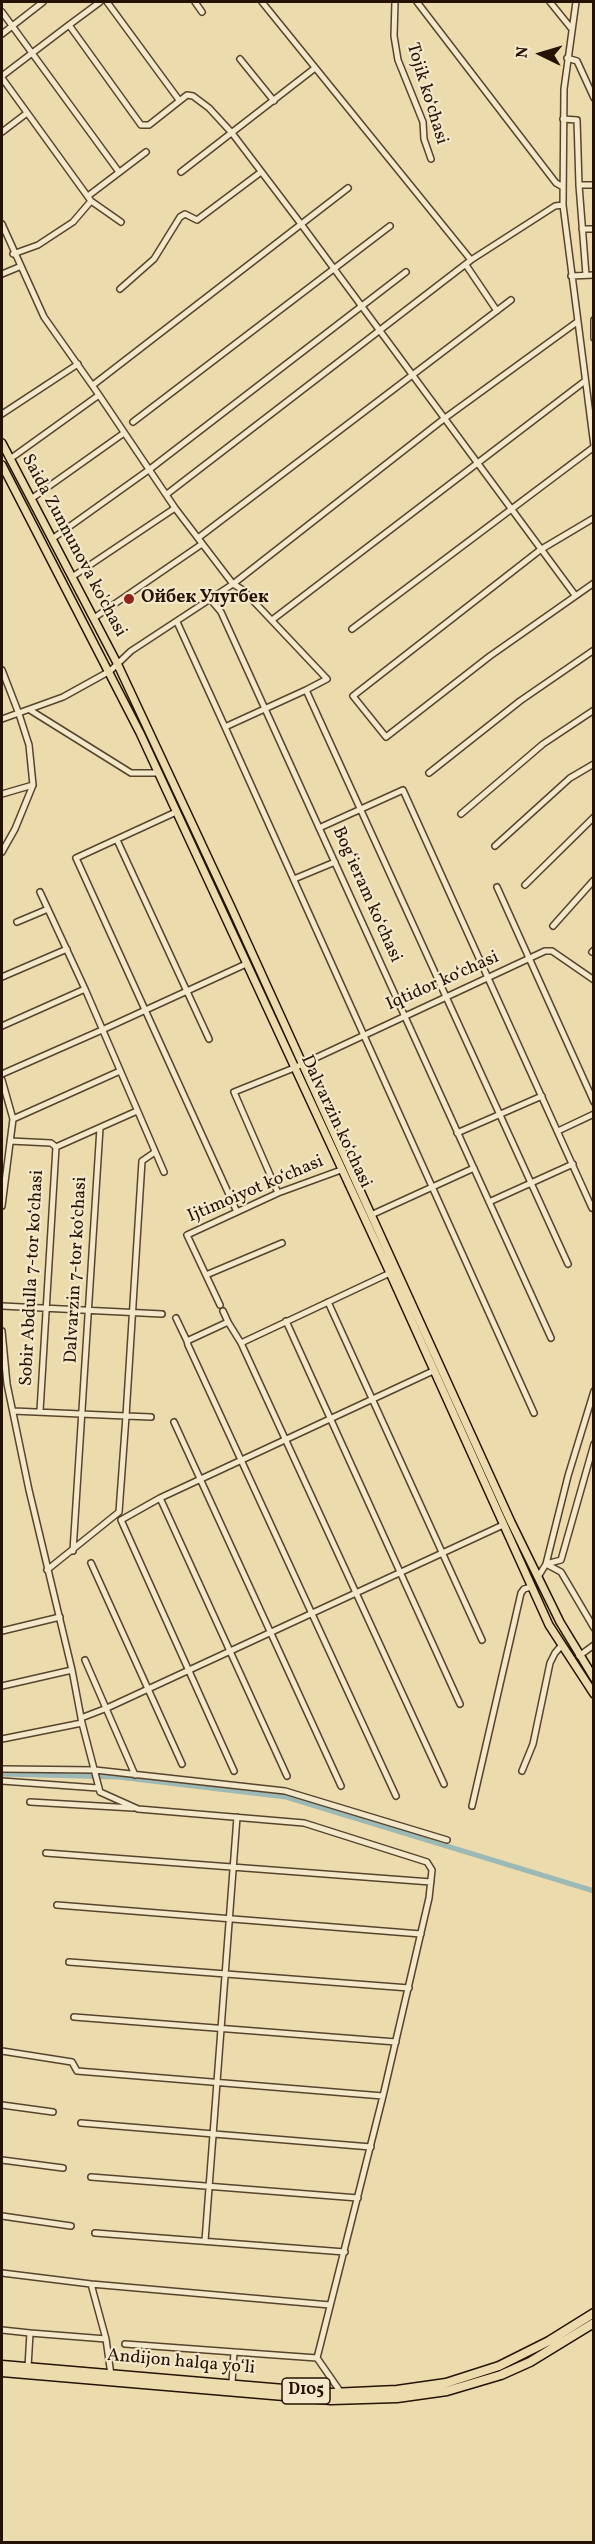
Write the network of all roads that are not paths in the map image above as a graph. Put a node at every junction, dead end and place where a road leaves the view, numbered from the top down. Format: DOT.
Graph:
graph roads {
  1 [pos="43,2"];
  2 [pos="100,2"];
  3 [pos="107,2"];
  4 [pos="195,2"];
  5 [pos="262,2"];
  6 [pos="395,2"];
  7 [pos="417,2"];
  8 [pos="550,2"];
  9 [pos="576,2"];
  10 [pos="2,12"];
  11 [pos="202,12"];
  12 [pos="69,25"];
  13 [pos="12,26"];
  14 [pos="571,28"];
  15 [pos="2,34"];
  16 [pos="31,54"];
  17 [pos="567,58"];
  18 [pos="240,59"];
  19 [pos="315,68"];
  20 [pos="2,77"];
  21 [pos="594,98"];
  22 [pos="179,100"];
  23 [pos="274,101"];
  24 [pos="27,113"];
  25 [pos="563,119"];
  26 [pos="2,132"];
  27 [pos="232,133"];
  28 [pos="146,152"];
  29 [pos="431,159"];
  30 [pos="119,172"];
  31 [pos="181,172"];
  32 [pos="261,172"];
  33 [pos="579,185"];
  34 [pos="594,185"];
  35 [pos="563,187"];
  36 [pos="348,188"];
  37 [pos="89,198"];
  38 [pos="563,205"];
  39 [pos="121,222"];
  40 [pos="2,224"];
  41 [pos="301,224"];
  42 [pos="390,226"];
  43 [pos="582,229"];
  44 [pos="594,229"];
  45 [pos="14,254"];
  46 [pos="471,260"];
  47 [pos="465,265"];
  48 [pos="19,267"];
  49 [pos="334,269"];
  50 [pos="406,272"];
  51 [pos="2,274"];
  52 [pos="594,274"];
  53 [pos="586,275"];
  54 [pos="571,276"];
  55 [pos="120,289"];
  56 [pos="511,300"];
  57 [pos="361,307"];
  58 [pos="497,311"];
  59 [pos="594,320"];
  60 [pos="577,322"];
  61 [pos="381,332"];
  62 [pos="594,338"];
  63 [pos="580,341"];
  64 [pos="78,364"];
  65 [pos="413,375"];
  66 [pos="585,381"];
  67 [pos="93,386"];
  68 [pos="99,394"];
  69 [pos="591,402"];
  70 [pos="2,414"];
  71 [pos="445,418"];
  72 [pos="133,422"];
  73 [pos="124,433"];
  74 [pos="2,443"];
  75 [pos="594,446"];
  76 [pos="10,459"];
  77 [pos="478,463"];
  78 [pos="2,465"];
  79 [pos="150,469"];
  80 [pos="167,494"];
  81 [pos="31,499"];
  82 [pos="510,507"];
  83 [pos="176,508"];
  84 [pos="594,518"];
  85 [pos="52,539"];
  86 [pos="200,541"];
  87 [pos="540,550"];
  88 [pos="72,577"];
  89 [pos="594,583"];
  90 [pos="233,584"];
  91 [pos="575,595"];
  92 [pos="210,599"];
  93 [pos="94,618"];
  94 [pos="272,620"];
  95 [pos="177,622"];
  96 [pos="352,629"];
  97 [pos="594,650"];
  98 [pos="117,663"];
  99 [pos="2,670"];
  100 [pos="110,671"];
  101 [pos="306,690"];
  102 [pos="265,709"];
  103 [pos="30,710"];
  104 [pos="594,710"];
  105 [pos="19,714"];
  106 [pos="2,719"];
  107 [pos="225,727"];
  108 [pos="594,764"];
  109 [pos="158,773"];
  110 [pos="429,773"];
  111 [pos="33,785"];
  112 [pos="2,794"];
  113 [pos="361,808"];
  114 [pos="176,812"];
  115 [pos="461,814"];
  116 [pos="594,817"];
  117 [pos="319,828"];
  118 [pos="117,840"];
  119 [pos="495,846"];
  120 [pos="2,851"];
  121 [pos="335,862"];
  122 [pos="294,879"];
  123 [pos="594,880"];
  124 [pos="525,885"];
  125 [pos="497,886"];
  126 [pos="40,892"];
  127 [pos="48,909"];
  128 [pos="17,922"];
  129 [pos="553,926"];
  130 [pos="67,949"];
  131 [pos="529,959"];
  132 [pos="246,964"];
  133 [pos="2,977"];
  134 [pos="488,978"];
  135 [pos="594,980"];
  136 [pos="85,989"];
  137 [pos="186,992"];
  138 [pos="447,996"];
  139 [pos="272,1007"];
  140 [pos="145,1010"];
  141 [pos="405,1015"];
  142 [pos="2,1026"];
  143 [pos="102,1030"];
  144 [pos="363,1035"];
  145 [pos="209,1039"];
  146 [pos="302,1065"];
  147 [pos="294,1068"];
  148 [pos="120,1071"];
  149 [pos="2,1074"];
  150 [pos="2,1080"];
  151 [pos="542,1096"];
  152 [pos="594,1102"];
  153 [pos="137,1111"];
  154 [pos="594,1114"];
  155 [pos="499,1115"];
  156 [pos="13,1119"];
  157 [pos="100,1128"];
  158 [pos="558,1131"];
  159 [pos="457,1133"];
  160 [pos="10,1141"];
  161 [pos="56,1147"];
  162 [pos="155,1152"];
  163 [pos="573,1164"];
  164 [pos="474,1168"];
  165 [pos="341,1170"];
  166 [pos="164,1172"];
  167 [pos="531,1183"];
  168 [pos="432,1187"];
  169 [pos="2,1192"];
  170 [pos="278,1193"];
  171 [pos="489,1202"];
  172 [pos="2,1206"];
  173 [pos="592,1209"];
  174 [pos="237,1212"];
  175 [pos="371,1215"];
  176 [pos="282,1243"];
  177 [pos="568,1264"];
  178 [pos="390,1273"];
  179 [pos="206,1275"];
  180 [pos="403,1283"];
  181 [pos="396,1288"];
  182 [pos="328,1302"];
  183 [pos="2,1306"];
  184 [pos="46,1308"];
  185 [pos="90,1311"];
  186 [pos="133,1313"];
  187 [pos="162,1314"];
  188 [pos="176,1318"];
  189 [pos="228,1322"];
  190 [pos="286,1322"];
  191 [pos="2,1331"];
  192 [pos="551,1338"];
  193 [pos="187,1341"];
  194 [pos="240,1343"];
  195 [pos="433,1371"];
  196 [pos="4,1384"];
  197 [pos="594,1391"];
  198 [pos="373,1400"];
  199 [pos="13,1411"];
  200 [pos="40,1411"];
  201 [pos="534,1413"];
  202 [pos="83,1414"];
  203 [pos="126,1416"];
  204 [pos="151,1418"];
  205 [pos="330,1419"];
  206 [pos="174,1422"];
  207 [pos="286,1441"];
  208 [pos="594,1444"];
  209 [pos="242,1461"];
  210 [pos="200,1479"];
  211 [pos="160,1498"];
  212 [pos="503,1525"];
  213 [pos="73,1551"];
  214 [pos="443,1553"];
  215 [pos="91,1563"];
  216 [pos="546,1564"];
  217 [pos="47,1570"];
  218 [pos="401,1572"];
  219 [pos="538,1577"];
  220 [pos="531,1587"];
  221 [pos="357,1593"];
  222 [pos="313,1613"];
  223 [pos="60,1617"];
  224 [pos="560,1622"];
  225 [pos="551,1628"];
  226 [pos="594,1628"];
  227 [pos="2,1631"];
  228 [pos="271,1632"];
  229 [pos="483,1640"];
  230 [pos="594,1645"];
  231 [pos="562,1646"];
  232 [pos="230,1651"];
  233 [pos="579,1656"];
  234 [pos="85,1660"];
  235 [pos="72,1670"];
  236 [pos="189,1670"];
  237 [pos="594,1678"];
  238 [pos="2,1686"];
  239 [pos="148,1689"];
  240 [pos="594,1694"];
  241 [pos="460,1704"];
  242 [pos="107,1708"];
  243 [pos="81,1720"];
  244 [pos="2,1739"];
  245 [pos="182,1764"];
  246 [pos="2,1769"];
  247 [pos="234,1771"];
  248 [pos="522,1771"];
  249 [pos="95,1772"];
  250 [pos="135,1775"];
  251 [pos="287,1776"];
  252 [pos="2,1781"];
  253 [pos="444,1784"];
  254 [pos="97,1786"];
  255 [pos="341,1786"];
  256 [pos="396,1796"];
  257 [pos="30,1802"];
  258 [pos="472,1806"];
  259 [pos="138,1809"];
  260 [pos="237,1817"];
  261 [pos="447,1840"];
  262 [pos="46,1853"];
  263 [pos="233,1867"];
  264 [pos="431,1882"];
  265 [pos="57,1905"];
  266 [pos="229,1919"];
  267 [pos="421,1934"];
  268 [pos="69,1962"];
  269 [pos="225,1975"];
  270 [pos="408,1988"];
  271 [pos="74,2017"];
  272 [pos="221,2028"];
  273 [pos="396,2042"];
  274 [pos="2,2051"];
  275 [pos="217,2082"];
  276 [pos="384,2096"];
  277 [pos="2,2105"];
  278 [pos="53,2112"];
  279 [pos="81,2123"];
  280 [pos="212,2134"];
  281 [pos="371,2147"];
  282 [pos="2,2160"];
  283 [pos="63,2168"];
  284 [pos="91,2177"];
  285 [pos="208,2187"];
  286 [pos="358,2198"];
  287 [pos="2,2216"];
  288 [pos="70,2226"];
  289 [pos="95,2233"];
  290 [pos="205,2241"];
  291 [pos="345,2252"];
  292 [pos="2,2273"];
  293 [pos="91,2284"];
  294 [pos="330,2305"];
  295 [pos="594,2313"];
  296 [pos="594,2323"];
  297 [pos="2,2330"];
  298 [pos="30,2333"];
  299 [pos="105,2338"];
  300 [pos="125,2344"];
  301 [pos="234,2352"];
  302 [pos="318,2358"];
  303 [pos="2,2365"];
  304 [pos="28,2367"];
  305 [pos="2,2372"];
  306 [pos="111,2375"];
  307 [pos="232,2384"];
  308 [pos="342,2394"];
  1 -- 13 [label="street"];
  2 -- 12 [label="street"];
  3 -- 22 [label="street"];
  4 -- 11 [label="street"];
  5 -- 19 [label="street"];
  6 -- 29 [label="street, Tojik koʻchasi"];
  7 -- 35 [label="street"];
  8 -- 14 [label="street"];
  9 -- 14 [label="street"];
  10 -- 13 [label="street"];
  12 -- 16 [label="street"];
  12 -- 22 [label="street"];
  13 -- 15 [label="street"];
  13 -- 16 [label="street"];
  14 -- 17 [label="street"];
  16 -- 20 [label="street"];
  16 -- 30 [label="street"];
  17 -- 21 [label="street"];
  17 -- 25 [label="street"];
  18 -- 23 [label="street"];
  19 -- 23 [label="street"];
  19 -- 46 [label="street"];
  20 -- 24 [label="street"];
  22 -- 27 [label="street"];
  23 -- 27 [label="street"];
  24 -- 26 [label="street"];
  24 -- 37 [label="street"];
  25 -- 33 [label="street"];
  25 -- 35 [label="street"];
  27 -- 31 [label="street"];
  27 -- 32 [label="street"];
  28 -- 30 [label="street"];
  30 -- 37 [label="street"];
  32 -- 41 [label="street"];
  32 -- 55 [label="street"];
  33 -- 34 [label="street"];
  33 -- 43 [label="street"];
  35 -- 38 [label="street"];
  36 -- 41 [label="street"];
  37 -- 39 [label="street"];
  37 -- 45 [label="street"];
  38 -- 46 [label="street"];
  38 -- 54 [label="street"];
  40 -- 45 [label="street"];
  41 -- 49 [label="street"];
  41 -- 67 [label="street"];
  42 -- 49 [label="street"];
  43 -- 44 [label="street"];
  43 -- 53 [label="street"];
  45 -- 48 [label="street"];
  46 -- 47 [label="street"];
  47 -- 58 [label="street"];
  47 -- 61 [label="street"];
  48 -- 51 [label="street"];
  48 -- 64 [label="street"];
  49 -- 57 [label="street"];
  49 -- 72 [label="street"];
  50 -- 57 [label="street"];
  52 -- 53 [label="street"];
  53 -- 54 [label="street"];
  54 -- 60 [label="street"];
  56 -- 58 [label="street"];
  57 -- 61 [label="street"];
  57 -- 79 [label="street"];
  58 -- 65 [label="street"];
  59 -- 62 [label="street"];
  60 -- 63 [label="street"];
  60 -- 71 [label="street"];
  61 -- 65 [label="street"];
  61 -- 80 [label="street"];
  62 -- 63 [label="street"];
  63 -- 66 [label="street"];
  64 -- 67 [label="street"];
  64 -- 70 [label="street"];
  65 -- 71 [label="street"];
  65 -- 86 [label="street"];
  66 -- 69 [label="street"];
  66 -- 77 [label="street"];
  67 -- 68 [label="street"];
  68 -- 73 [label="street"];
  68 -- 76 [label="street"];
  69 -- 75 [label="street"];
  71 -- 77 [label="street"];
  71 -- 90 [label="street"];
  73 -- 79 [label="street"];
  73 -- 81 [label="street"];
  74 -- 76 [label="main road, Saida Zunnunova ko'chasi"];
  75 -- 82 [label="street"];
  76 -- 81 [label="main road, Saida Zunnunova ko'chasi"];
  77 -- 82 [label="street"];
  77 -- 94 [label="street"];
  78 -- 100 [label="main road, Saida Zunnunova ko'chasi"];
  79 -- 80 [label="street"];
  79 -- 85 [label="street"];
  80 -- 83 [label="street"];
  81 -- 85 [label="main road, Saida Zunnunova ko'chasi"];
  82 -- 87 [label="street"];
  82 -- 96 [label="street"];
  83 -- 86 [label="street"];
  83 -- 88 [label="street"];
  84 -- 87 [label="street"];
  85 -- 88 [label="main road, Saida Zunnunova ko'chasi"];
  86 -- 90 [label="street"];
  86 -- 93 [label="street"];
  87 -- 91 [label="street"];
  87 -- 91 [label="street"];
  88 -- 93 [label="main road, Saida Zunnunova ko'chasi"];
  89 -- 91 [label="street"];
  90 -- 92 [label="street"];
  90 -- 94 [label="street"];
  92 -- 95 [label="street"];
  92 -- 102 [label="street, Bogʻieram koʻchasi"];
  93 -- 98 [label="main road, Saida Zunnunova ko'chasi"];
  94 -- 101 [label="street"];
  95 -- 98 [label="street"];
  95 -- 107 [label="street"];
  97 -- 110 [label="street"];
  98 -- 100 [label="street"];
  98 -- 139 [label="main road, Dalvarzin koʻchasi"];
  99 -- 105 [label="street"];
  100 -- 103 [label="street"];
  100 -- 109 [label="main road, Dalvarzin koʻchasi"];
  101 -- 102 [label="street"];
  101 -- 113 [label="street"];
  102 -- 107 [label="street"];
  102 -- 117 [label="street, Bogʻieram koʻchasi"];
  103 -- 105 [label="street"];
  103 -- 109 [label="street"];
  104 -- 115 [label="street"];
  105 -- 106 [label="street"];
  105 -- 111 [label="street"];
  107 -- 122 [label="street"];
  108 -- 119 [label="street"];
  109 -- 114 [label="main road, Dalvarzin koʻchasi"];
  111 -- 112 [label="street"];
  111 -- 120 [label="street"];
  113 -- 117 [label="street"];
  113 -- 134 [label="street"];
  113 -- 138 [label="street"];
  114 -- 118 [label="street"];
  114 -- 132 [label="main road, Dalvarzin koʻchasi"];
  116 -- 124 [label="street"];
  117 -- 121 [label="street, Bogʻieram koʻchasi"];
  118 -- 137 [label="street"];
  118 -- 140 [label="street"];
  121 -- 122 [label="street"];
  121 -- 141 [label="street, Bogʻieram koʻchasi"];
  122 -- 144 [label="street"];
  123 -- 129 [label="street"];
  125 -- 131 [label="street"];
  126 -- 127 [label="street"];
  127 -- 128 [label="street"];
  127 -- 130 [label="street"];
  130 -- 133 [label="street"];
  130 -- 136 [label="street"];
  131 -- 134 [label="street, Iqtidor koʻchasi"];
  131 -- 135 [label="street, Iqtidor koʻchasi"];
  131 -- 152 [label="street"];
  132 -- 137 [label="street"];
  132 -- 139 [label="main road, Dalvarzin koʻchasi"];
  134 -- 138 [label="street, Iqtidor koʻchasi"];
  134 -- 151 [label="street"];
  136 -- 142 [label="street"];
  136 -- 143 [label="street"];
  137 -- 140 [label="street"];
  137 -- 145 [label="street"];
  138 -- 141 [label="street, Iqtidor koʻchasi"];
  138 -- 155 [label="street"];
  139 -- 146 [label="main road, Dalvarzin koʻchasi"];
  139 -- 147 [label="main road, Dalvarzin koʻchasi"];
  140 -- 143 [label="street"];
  140 -- 174 [label="street"];
  141 -- 144 [label="street, Iqtidor koʻchasi"];
  141 -- 159 [label="street, Bogʻieram koʻchasi"];
  143 -- 148 [label="street"];
  143 -- 149 [label="street"];
  144 -- 146 [label="street, Iqtidor koʻchasi"];
  144 -- 168 [label="street"];
  146 -- 147 [label="street, Iqtidor koʻchasi"];
  146 -- 175 [label="main road, Dalvarzin koʻchasi"];
  147 -- 165 [label="main road, Dalvarzin koʻchasi"];
  147 -- 170 [label="street, Iqtidor koʻchasi"];
  148 -- 153 [label="street"];
  148 -- 156 [label="street"];
  150 -- 156 [label="street"];
  151 -- 155 [label="street"];
  151 -- 158 [label="street"];
  153 -- 157 [label="street"];
  153 -- 162 [label="street"];
  154 -- 158 [label="street"];
  155 -- 159 [label="street"];
  155 -- 167 [label="street"];
  156 -- 160 [label="street"];
  157 -- 161 [label="street"];
  157 -- 185 [label="street, Dalvarzin 7-tor koʻchasi"];
  158 -- 163 [label="street"];
  159 -- 164 [label="street, Bogʻieram koʻchasi"];
  160 -- 161 [label="street"];
  160 -- 169 [label="street"];
  161 -- 184 [label="street, Sobir Abdulla 7-tor koʻchasi"];
  162 -- 166 [label="street"];
  162 -- 186 [label="street"];
  163 -- 167 [label="street"];
  163 -- 173 [label="street"];
  164 -- 168 [label="street"];
  164 -- 171 [label="street, Bogʻieram koʻchasi"];
  165 -- 170 [label="street, Ijtimoiyot koʻchasi"];
  165 -- 178 [label="main road, Dalvarzin koʻchasi"];
  167 -- 171 [label="street"];
  167 -- 177 [label="street"];
  168 -- 175 [label="street"];
  168 -- 201 [label="street"];
  169 -- 172 [label="street"];
  170 -- 174 [label="street, Ijtimoiyot koʻchasi"];
  171 -- 192 [label="street, Bogʻieram koʻchasi"];
  174 -- 179 [label="street, Ijtimoiyot koʻchasi"];
  175 -- 180 [label="main road, Dalvarzin koʻchasi"];
  176 -- 179 [label="street"];
  178 -- 181 [label="main road, Dalvarzin koʻchasi"];
  178 -- 182 [label="street"];
  179 -- 189 [label="street, Ijtimoiyot koʻchasi"];
  180 -- 181 [label="main road"];
  180 -- 219 [label="main road, Dalvarzin koʻchasi"];
  181 -- 195 [label="main road, Dalvarzin koʻchasi"];
  182 -- 190 [label="street"];
  182 -- 198 [label="street"];
  183 -- 184 [label="street"];
  184 -- 185 [label="street"];
  184 -- 200 [label="street, Sobir Abdulla 7-tor koʻchasi"];
  185 -- 186 [label="street"];
  185 -- 202 [label="street, Dalvarzin 7-tor koʻchasi"];
  186 -- 187 [label="street"];
  186 -- 203 [label="street"];
  188 -- 193 [label="street"];
  189 -- 193 [label="street"];
  189 -- 194 [label="street, Ijtimoiyot koʻchasi"];
  190 -- 194 [label="street"];
  190 -- 205 [label="street"];
  191 -- 196 [label="street"];
  193 -- 209 [label="street"];
  194 -- 207 [label="street, Ijtimoiyot koʻchasi"];
  195 -- 198 [label="street"];
  195 -- 212 [label="main road, Dalvarzin koʻchasi"];
  196 -- 199 [label="street"];
  197 -- 216 [label="street"];
  198 -- 205 [label="street"];
  198 -- 214 [label="street"];
  199 -- 200 [label="street"];
  199 -- 217 [label="street"];
  200 -- 202 [label="street"];
  202 -- 203 [label="street"];
  202 -- 213 [label="street, Dalvarzin 7-tor koʻchasi"];
  203 -- 204 [label="street"];
  203 -- 213 [label="street"];
  205 -- 207 [label="street"];
  205 -- 218 [label="street"];
  206 -- 210 [label="street"];
  207 -- 209 [label="street"];
  207 -- 221 [label="street, Ijtimoiyot koʻchasi"];
  208 -- 216 [label="street"];
  209 -- 210 [label="street"];
  209 -- 222 [label="street"];
  210 -- 211 [label="street"];
  210 -- 228 [label="street"];
  211 -- 232 [label="street"];
  211 -- 236 [label="street"];
  212 -- 214 [label="street"];
  212 -- 220 [label="main road, Dalvarzin koʻchasi"];
  213 -- 217 [label="street"];
  214 -- 218 [label="street"];
  214 -- 229 [label="street"];
  215 -- 239 [label="street"];
  216 -- 219 [label="street"];
  216 -- 226 [label="street"];
  217 -- 223 [label="street"];
  218 -- 221 [label="street"];
  218 -- 241 [label="street"];
  219 -- 224 [label="main road"];
  220 -- 225 [label="main road"];
  220 -- 258 [label="street"];
  221 -- 222 [label="street"];
  221 -- 253 [label="street, Ijtimoiyot koʻchasi"];
  222 -- 228 [label="street"];
  222 -- 256 [label="street"];
  223 -- 227 [label="street"];
  223 -- 235 [label="street"];
  224 -- 225 [label="main road"];
  224 -- 233 [label="main road"];
  225 -- 231 [label="main road"];
  228 -- 232 [label="street"];
  228 -- 255 [label="street"];
  230 -- 233 [label="street"];
  231 -- 240 [label="main road"];
  231 -- 248 [label="street"];
  232 -- 236 [label="street"];
  232 -- 251 [label="street"];
  233 -- 237 [label="main road"];
  234 -- 242 [label="street"];
  235 -- 238 [label="street"];
  235 -- 243 [label="street"];
  236 -- 239 [label="street"];
  236 -- 247 [label="street"];
  239 -- 242 [label="street"];
  239 -- 245 [label="street"];
  242 -- 243 [label="street"];
  242 -- 250 [label="street"];
  243 -- 244 [label="street"];
  243 -- 249 [label="street"];
  246 -- 249 [label="street"];
  249 -- 250 [label="street"];
  249 -- 254 [label="street"];
  250 -- 261 [label="street"];
  252 -- 254 [label="street"];
  254 -- 259 [label="street"];
  257 -- 259 [label="street"];
  259 -- 260 [label="street"];
  260 -- 263 [label="street"];
  260 -- 264 [label="street"];
  262 -- 263 [label="street"];
  263 -- 264 [label="street"];
  263 -- 266 [label="street"];
  264 -- 267 [label="street"];
  265 -- 266 [label="street"];
  266 -- 267 [label="street"];
  266 -- 269 [label="street"];
  267 -- 270 [label="street"];
  268 -- 269 [label="street"];
  269 -- 270 [label="street"];
  269 -- 272 [label="street"];
  270 -- 273 [label="street"];
  271 -- 272 [label="street"];
  272 -- 273 [label="street"];
  272 -- 275 [label="street"];
  273 -- 276 [label="street"];
  274 -- 275 [label="street"];
  275 -- 276 [label="street"];
  275 -- 280 [label="street"];
  276 -- 281 [label="street"];
  277 -- 278 [label="street"];
  279 -- 280 [label="street"];
  280 -- 281 [label="street"];
  280 -- 285 [label="street"];
  281 -- 286 [label="street"];
  282 -- 283 [label="street"];
  284 -- 285 [label="street"];
  285 -- 286 [label="street"];
  285 -- 290 [label="street"];
  286 -- 291 [label="street"];
  287 -- 288 [label="street"];
  289 -- 290 [label="street"];
  290 -- 291 [label="street"];
  291 -- 294 [label="street"];
  292 -- 293 [label="street"];
  293 -- 294 [label="street"];
  293 -- 299 [label="street"];
  294 -- 302 [label="street"];
  295 -- 308 [label="highway, Andijon halqa yo‘li / D105"];
  296 -- 305 [label="highway, Andijon halqa yo‘li / D105"];
  297 -- 298 [label="street"];
  298 -- 299 [label="street"];
  298 -- 304 [label="street"];
  299 -- 306 [label="street"];
  300 -- 301 [label="street"];
  301 -- 302 [label="street"];
  301 -- 307 [label="street"];
  302 -- 308 [label="street"];
  303 -- 304 [label="highway, Andijon halqa yo‘li / D105"];
  304 -- 306 [label="highway, Andijon halqa yo‘li / D105"];
  306 -- 307 [label="highway, Andijon halqa yo‘li / D105"];
  307 -- 308 [label="highway, Andijon halqa yo‘li / D105"];
}
